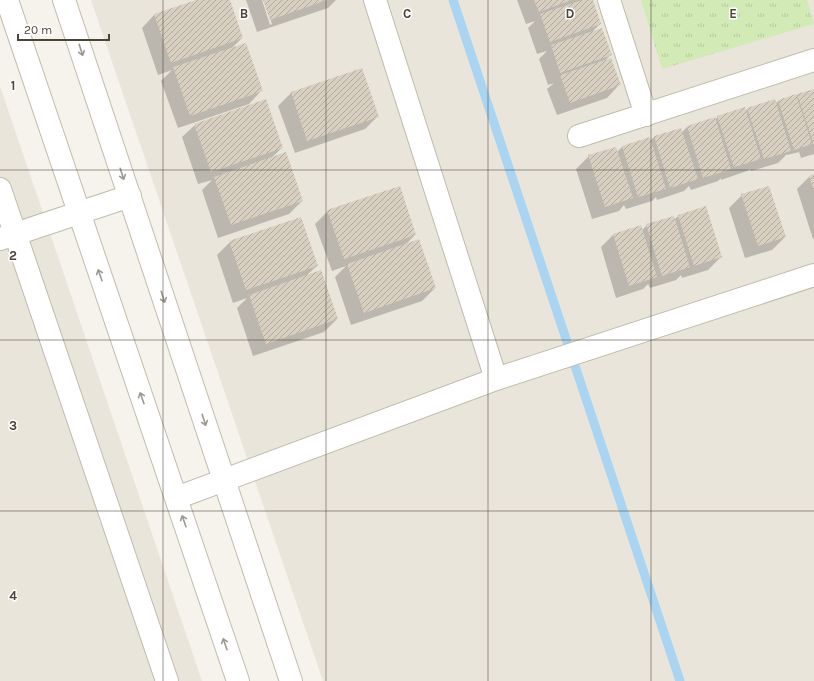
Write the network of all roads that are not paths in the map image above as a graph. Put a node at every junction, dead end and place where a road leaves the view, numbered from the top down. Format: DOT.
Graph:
graph roads {
  1 [pos="6,0"];
  2 [pos="64,0"];
  3 [pos="375,0"];
  4 [pos="609,0"];
  5 [pos="814,60"];
  6 [pos="646,114"];
  7 [pos="579,136"];
  8 [pos="0,189"];
  9 [pos="130,196"];
  10 [pos="80,213"];
  11 [pos="8,237"];
  12 [pos="814,275"];
  13 [pos="496,379"];
  14 [pos="224,480"];
  15 [pos="176,498"];
  16 [pos="167,681"];
  17 [pos="238,681"];
  18 [pos="291,681"];
  1 -- 10 [label="street"];
  2 -- 9 [label="street, one-way"];
  3 -- 13 [label="street"];
  4 -- 6 [label="street"];
  5 -- 6 [label="street"];
  6 -- 7 [label="street"];
  8 -- 11 [label="street"];
  9 -- 10 [label="street"];
  9 -- 14 [label="street, one-way"];
  10 -- 11 [label="street"];
  15 -- 10 [label="street, one-way"];
  11 -- 16 [label="street"];
  12 -- 13 [label="street"];
  13 -- 14 [label="street"];
  14 -- 15 [label="street"];
  14 -- 18 [label="street"];
  17 -- 15 [label="street, one-way"];
}
